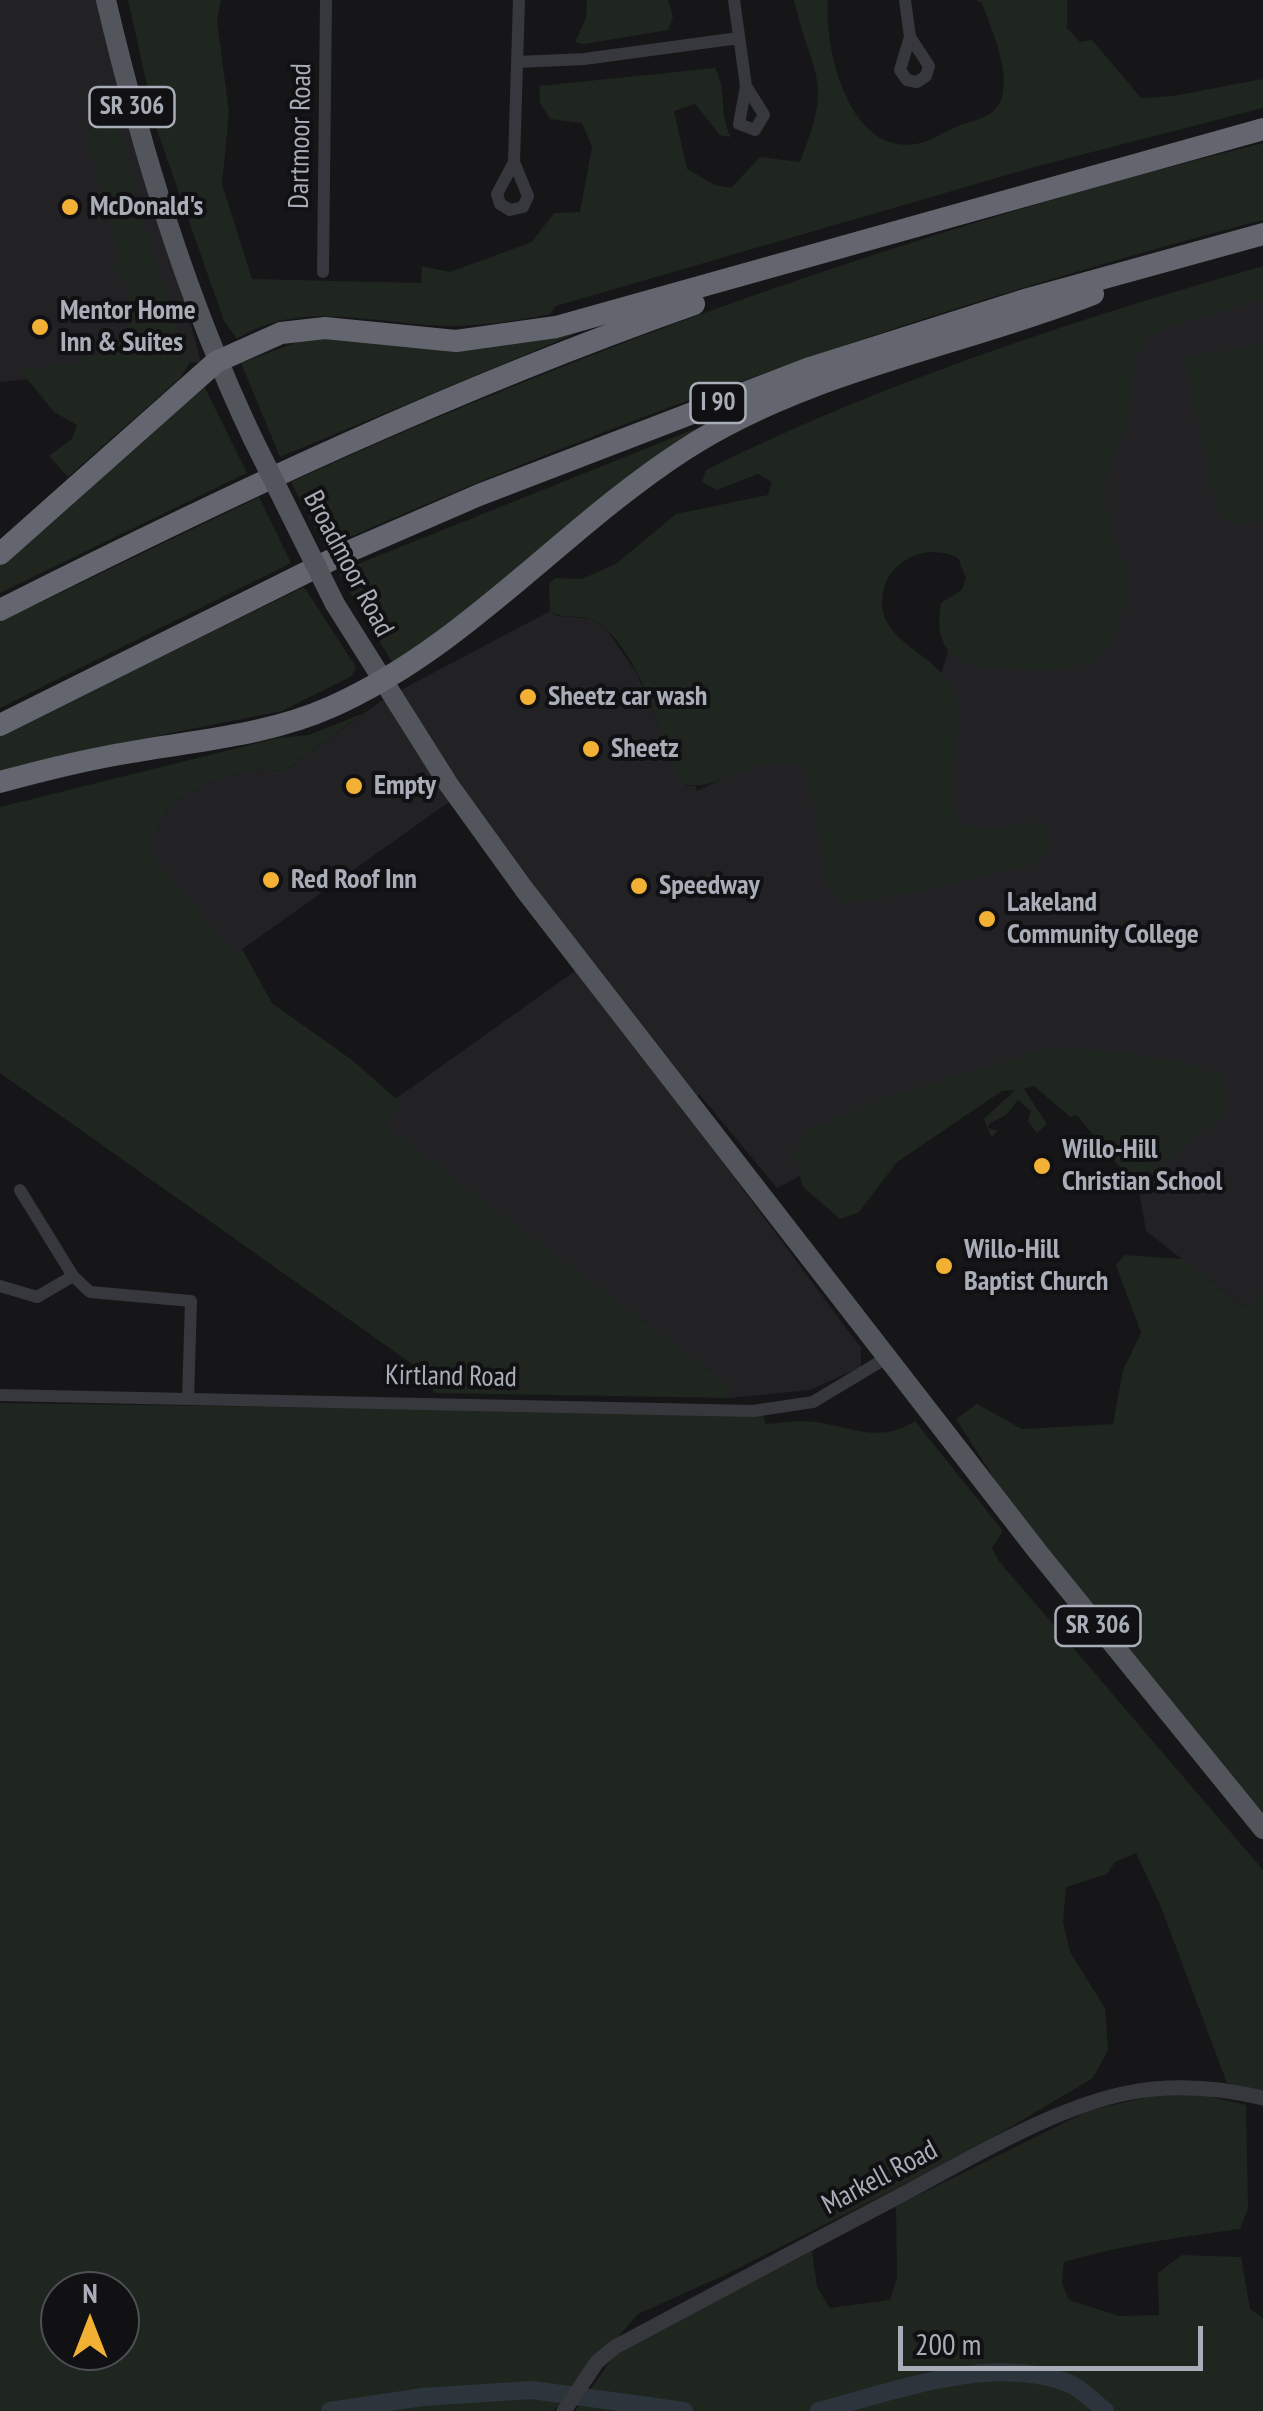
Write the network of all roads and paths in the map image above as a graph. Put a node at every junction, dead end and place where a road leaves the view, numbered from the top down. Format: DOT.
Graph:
graph roads {
  1 [pos="106,0"];
  2 [pos="326,0"];
  3 [pos="519,0"];
  4 [pos="734,0"];
  5 [pos="905,0"];
  6 [pos="910,37"];
  7 [pos="739,38"];
  8 [pos="517,62"];
  9 [pos="746,86"];
  10 [pos="1263,129"];
  11 [pos="514,162"];
  12 [pos="947,215"];
  13 [pos="1263,234"];
  14 [pos="1202,252"];
  15 [pos="323,272"];
  16 [pos="216,362"];
  17 [pos="0,554"];
  18 [pos="0,610"];
  19 [pos="379,679"];
  20 [pos="0,725"];
  21 [pos="0,782"];
  22 [pos="20,1190"];
  23 [pos="73,1276"];
  24 [pos="0,1286"];
  25 [pos="888,1357"];
  26 [pos="0,1395"];
  27 [pos="188,1399"];
  28 [pos="1263,1828"];
  29 [pos="1263,2098"];
  30 [pos="564,2411"];
  1 -- 16 [label="main road, Broadmoor Road / SR 306"];
  2 -- 15 [label="street, Dartmoor Road"];
  3 -- 8 [label="street"];
  4 -- 7 [label="street"];
  5 -- 6 [label="street"];
  7 -- 8 [label="street"];
  7 -- 9 [label="street"];
  8 -- 11 [label="street"];
  10 -- 12 [label="highway"];
  12 -- 16 [label="highway"];
  12 -- 18 [label="highway"];
  13 -- 14 [label="highway, I 90"];
  14 -- 19 [label="highway"];
  14 -- 20 [label="highway, I 90"];
  16 -- 17 [label="highway"];
  16 -- 19 [label="main road, Broadmoor Road / SR 306, bridge"];
  19 -- 21 [label="highway"];
  19 -- 25 [label="main road, Broadmoor Road / SR 306"];
  22 -- 23 [label="street"];
  23 -- 24 [label="street"];
  23 -- 27 [label="street"];
  25 -- 27 [label="street, Kirtland Road"];
  25 -- 28 [label="main road, SR 306"];
  26 -- 27 [label="street, Kirtland Road"];
  29 -- 30 [label="street, Markell Road"];
}
